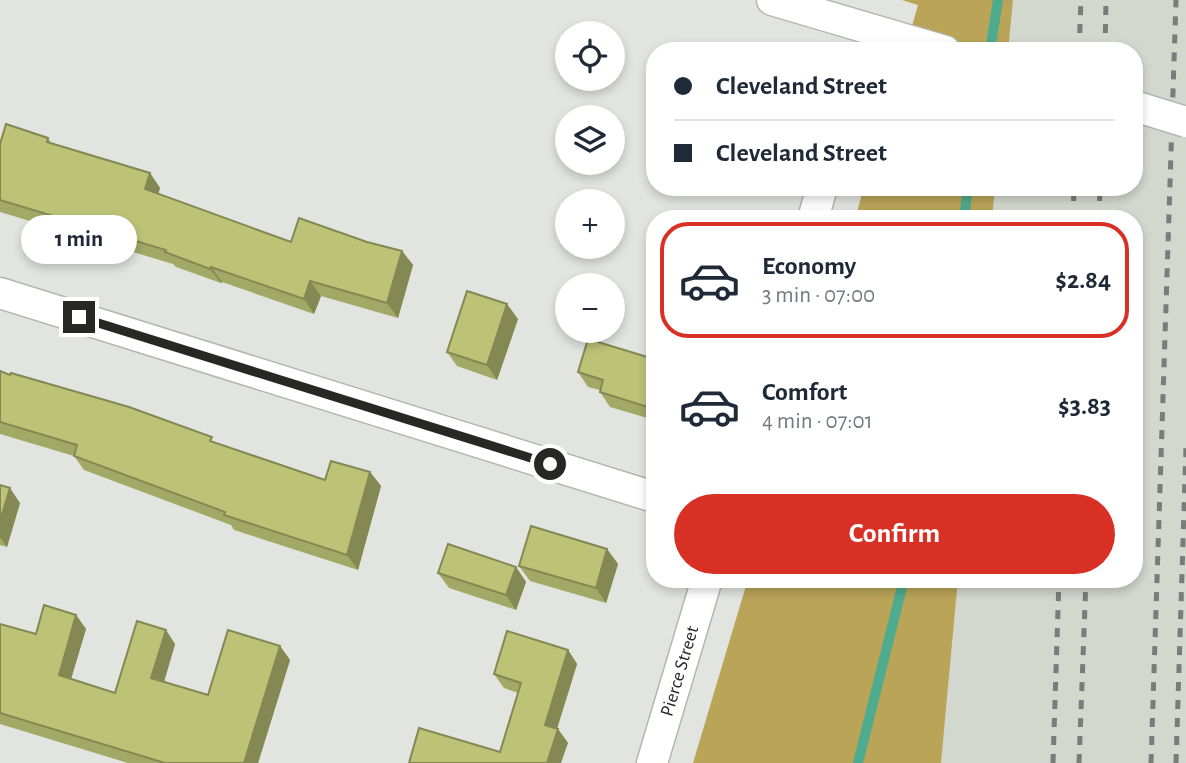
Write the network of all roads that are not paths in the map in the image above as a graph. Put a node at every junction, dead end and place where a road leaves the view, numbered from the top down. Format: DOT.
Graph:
graph roads {
  1 [pos="772,0"];
  2 [pos="915,42"];
  3 [pos="1143,109"];
  4 [pos="1186,122"];
  5 [pos="0,293"];
  6 [pos="646,495"];
  7 [pos="704,588"];
  8 [pos="652,763"];
  1 -- 2 [label="street"];
  3 -- 4 [label="street, bridge"];
  5 -- 6 [label="street"];
  7 -- 8 [label="street, Pierce Street"];
}
